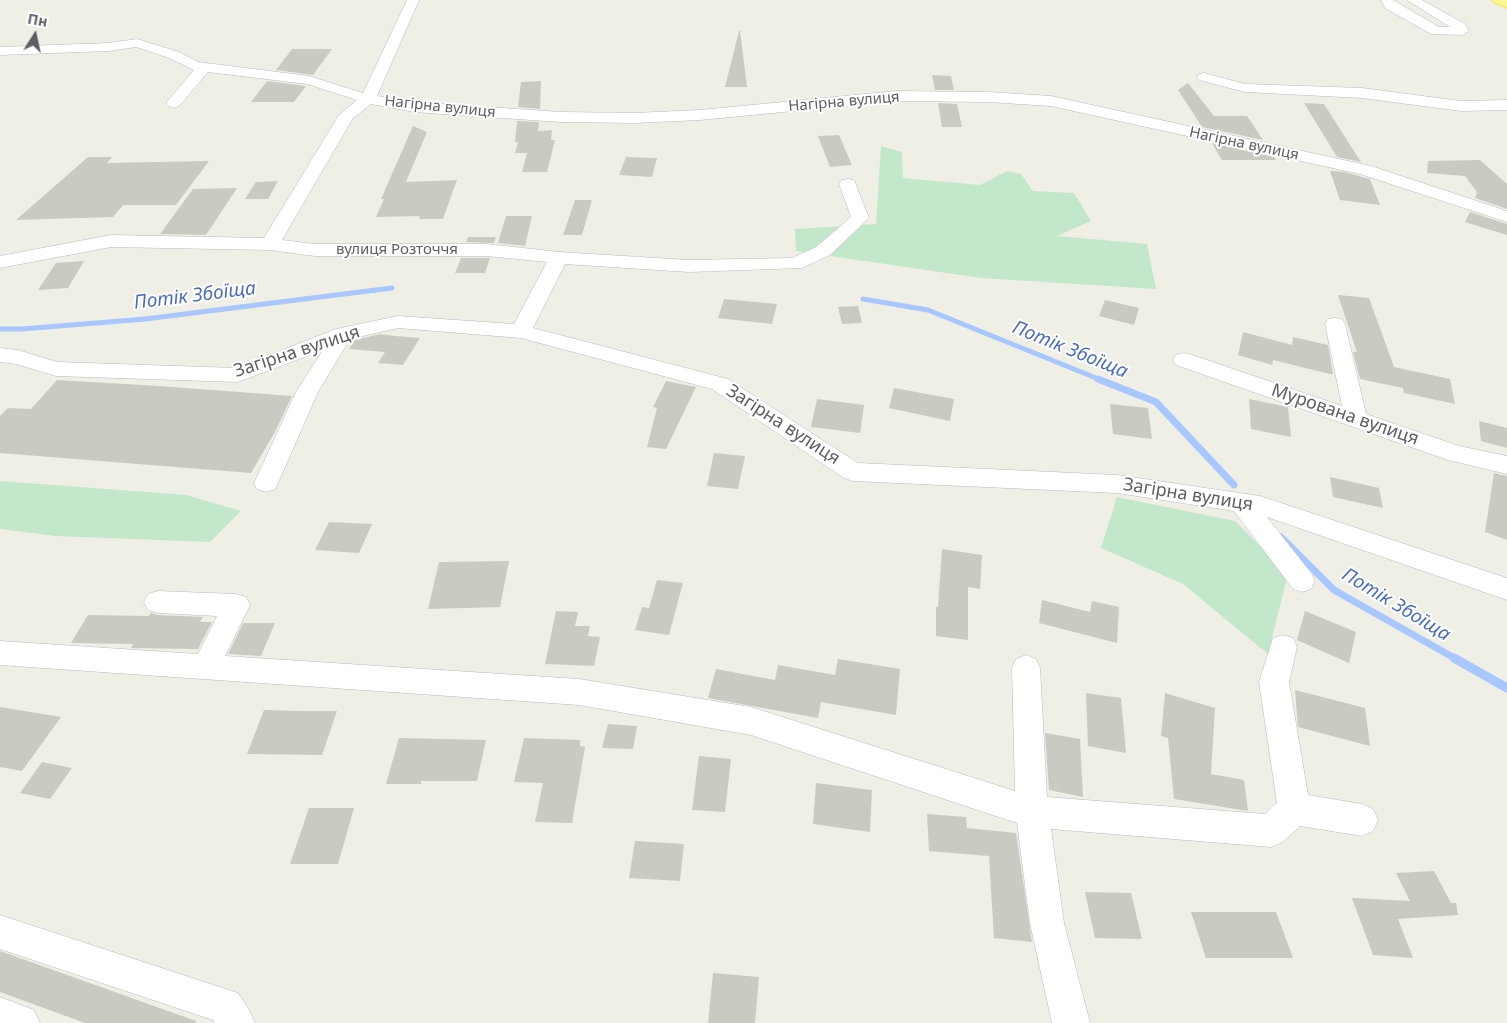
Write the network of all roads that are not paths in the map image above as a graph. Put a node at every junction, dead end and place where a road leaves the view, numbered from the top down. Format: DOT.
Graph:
graph roads {
  1 [pos="413,0"];
  2 [pos="1499,0"];
  3 [pos="1389,2"];
  4 [pos="1414,2"];
  5 [pos="1507,4"];
  6 [pos="0,51"];
  7 [pos="205,68"];
  8 [pos="1204,77"];
  9 [pos="368,99"];
  10 [pos="174,103"];
  11 [pos="1507,105"];
  12 [pos="848,184"];
  13 [pos="1507,217"];
  14 [pos="270,244"];
  15 [pos="559,258"];
  16 [pos="0,262"];
  17 [pos="1335,324"];
  18 [pos="521,331"];
  19 [pos="343,334"];
  20 [pos="0,355"];
  21 [pos="1184,360"];
  22 [pos="1356,420"];
  23 [pos="1507,465"];
  24 [pos="266,483"];
  25 [pos="1241,502"];
  26 [pos="1302,581"];
  27 [pos="1507,588"];
  28 [pos="158,602"];
  29 [pos="1283,647"];
  30 [pos="0,653"];
  31 [pos="205,668"];
  32 [pos="1026,668"];
  33 [pos="1294,809"];
  34 [pos="1032,812"];
  35 [pos="1362,820"];
  36 [pos="0,932"];
  37 [pos="0,1015"];
  38 [pos="21,1023"];
  39 [pos="236,1023"];
  40 [pos="1071,1023"];
  1 -- 9 [label="street"];
  2 -- 5 [label="highway"];
  3 -- 4 [label="street"];
  3 -- 4 [label="street"];
  6 -- 7 [label="street, Нагірна вулиця"];
  7 -- 9 [label="street, Нагірна вулиця"];
  7 -- 10 [label="street"];
  8 -- 11 [label="street"];
  9 -- 13 [label="street, Нагірна вулиця"];
  9 -- 14 [label="street"];
  12 -- 15 [label="street, вулиця Розточчя"];
  14 -- 15 [label="street, вулиця Розточчя"];
  14 -- 16 [label="street, вулиця Розточчя"];
  15 -- 18 [label="street"];
  17 -- 22 [label="street"];
  18 -- 19 [label="street, Загірна вулиця"];
  18 -- 25 [label="street, Загірна вулиця"];
  19 -- 20 [label="street, Загірна вулиця"];
  19 -- 24 [label="street"];
  21 -- 22 [label="street, Мурована вулиця"];
  22 -- 23 [label="street, Мурована вулиця"];
  25 -- 26 [label="street"];
  25 -- 27 [label="street, Загірна вулиця"];
  28 -- 31 [label="street"];
  29 -- 33 [label="street"];
  30 -- 31 [label="street"];
  31 -- 34 [label="street"];
  32 -- 34 [label="street"];
  33 -- 34 [label="street"];
  33 -- 35 [label="street"];
  34 -- 40 [label="street"];
  36 -- 39 [label="street"];
  37 -- 38 [label="street"];
}
